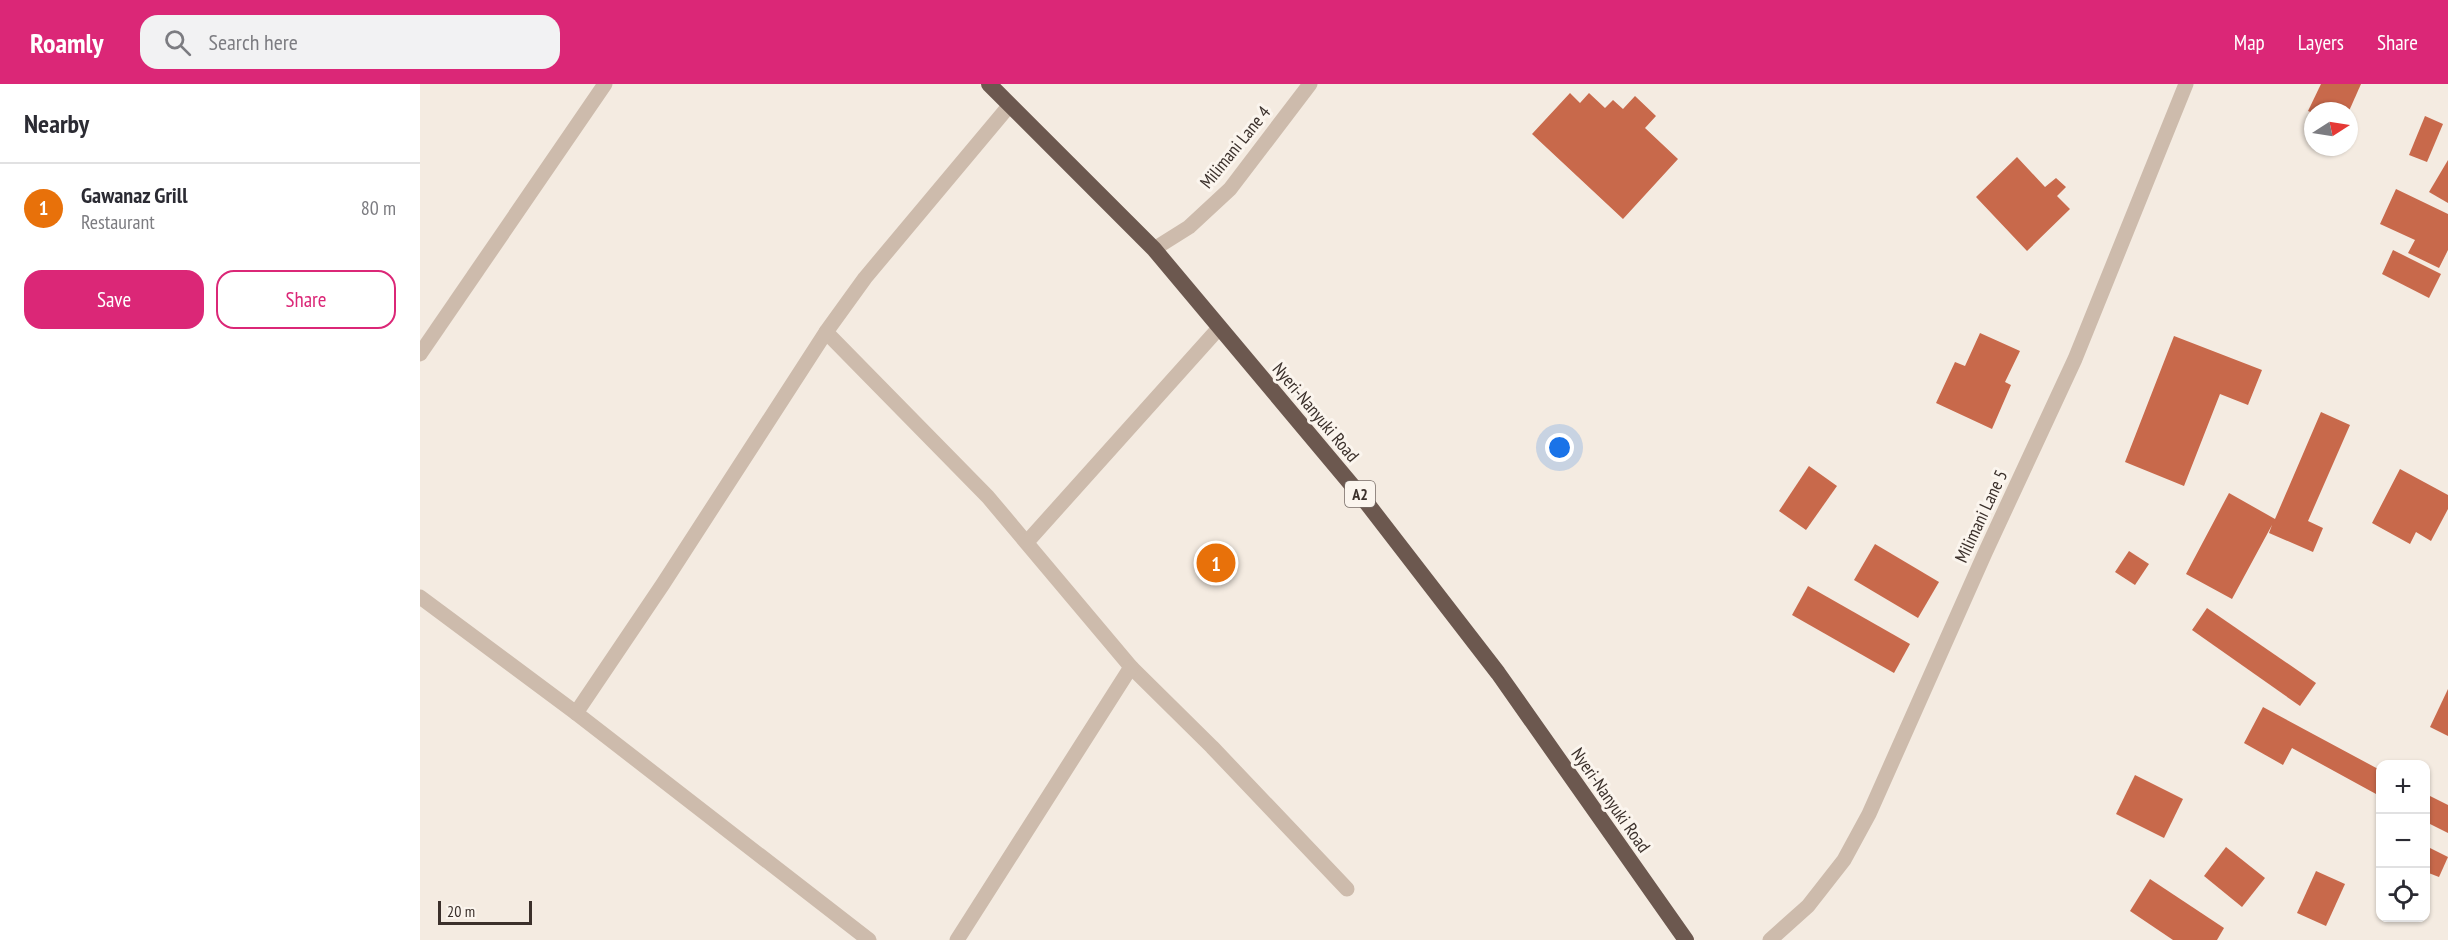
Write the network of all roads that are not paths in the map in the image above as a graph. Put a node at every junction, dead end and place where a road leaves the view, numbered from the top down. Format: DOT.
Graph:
graph roads {
  1 [pos="605,84"];
  2 [pos="989,84"];
  3 [pos="1310,84"];
  4 [pos="2186,84"];
  5 [pos="1009,106"];
  6 [pos="1154,249"];
  7 [pos="1219,328"];
  8 [pos="826,332"];
  9 [pos="420,354"];
  10 [pos="1028,542"];
  11 [pos="420,597"];
  12 [pos="1131,668"];
  13 [pos="576,713"];
  14 [pos="1347,889"];
  15 [pos="869,940"];
  16 [pos="957,940"];
  17 [pos="1686,940"];
  18 [pos="1770,940"];
  1 -- 9 [label="street"];
  2 -- 5 [label="highway, Nyeri-Nanyuki Road / A2"];
  3 -- 6 [label="street, Milimani Lane 4"];
  4 -- 18 [label="street, Milimani Lane 5"];
  5 -- 6 [label="highway, Nyeri-Nanyuki Road / A2"];
  5 -- 8 [label="street"];
  6 -- 7 [label="highway, Nyeri-Nanyuki Road / A2"];
  7 -- 10 [label="street"];
  7 -- 17 [label="highway, Nyeri-Nanyuki Road / A2"];
  8 -- 10 [label="street"];
  8 -- 13 [label="street"];
  10 -- 12 [label="street"];
  11 -- 13 [label="street"];
  12 -- 14 [label="street"];
  12 -- 16 [label="street"];
  13 -- 15 [label="street"];
}
